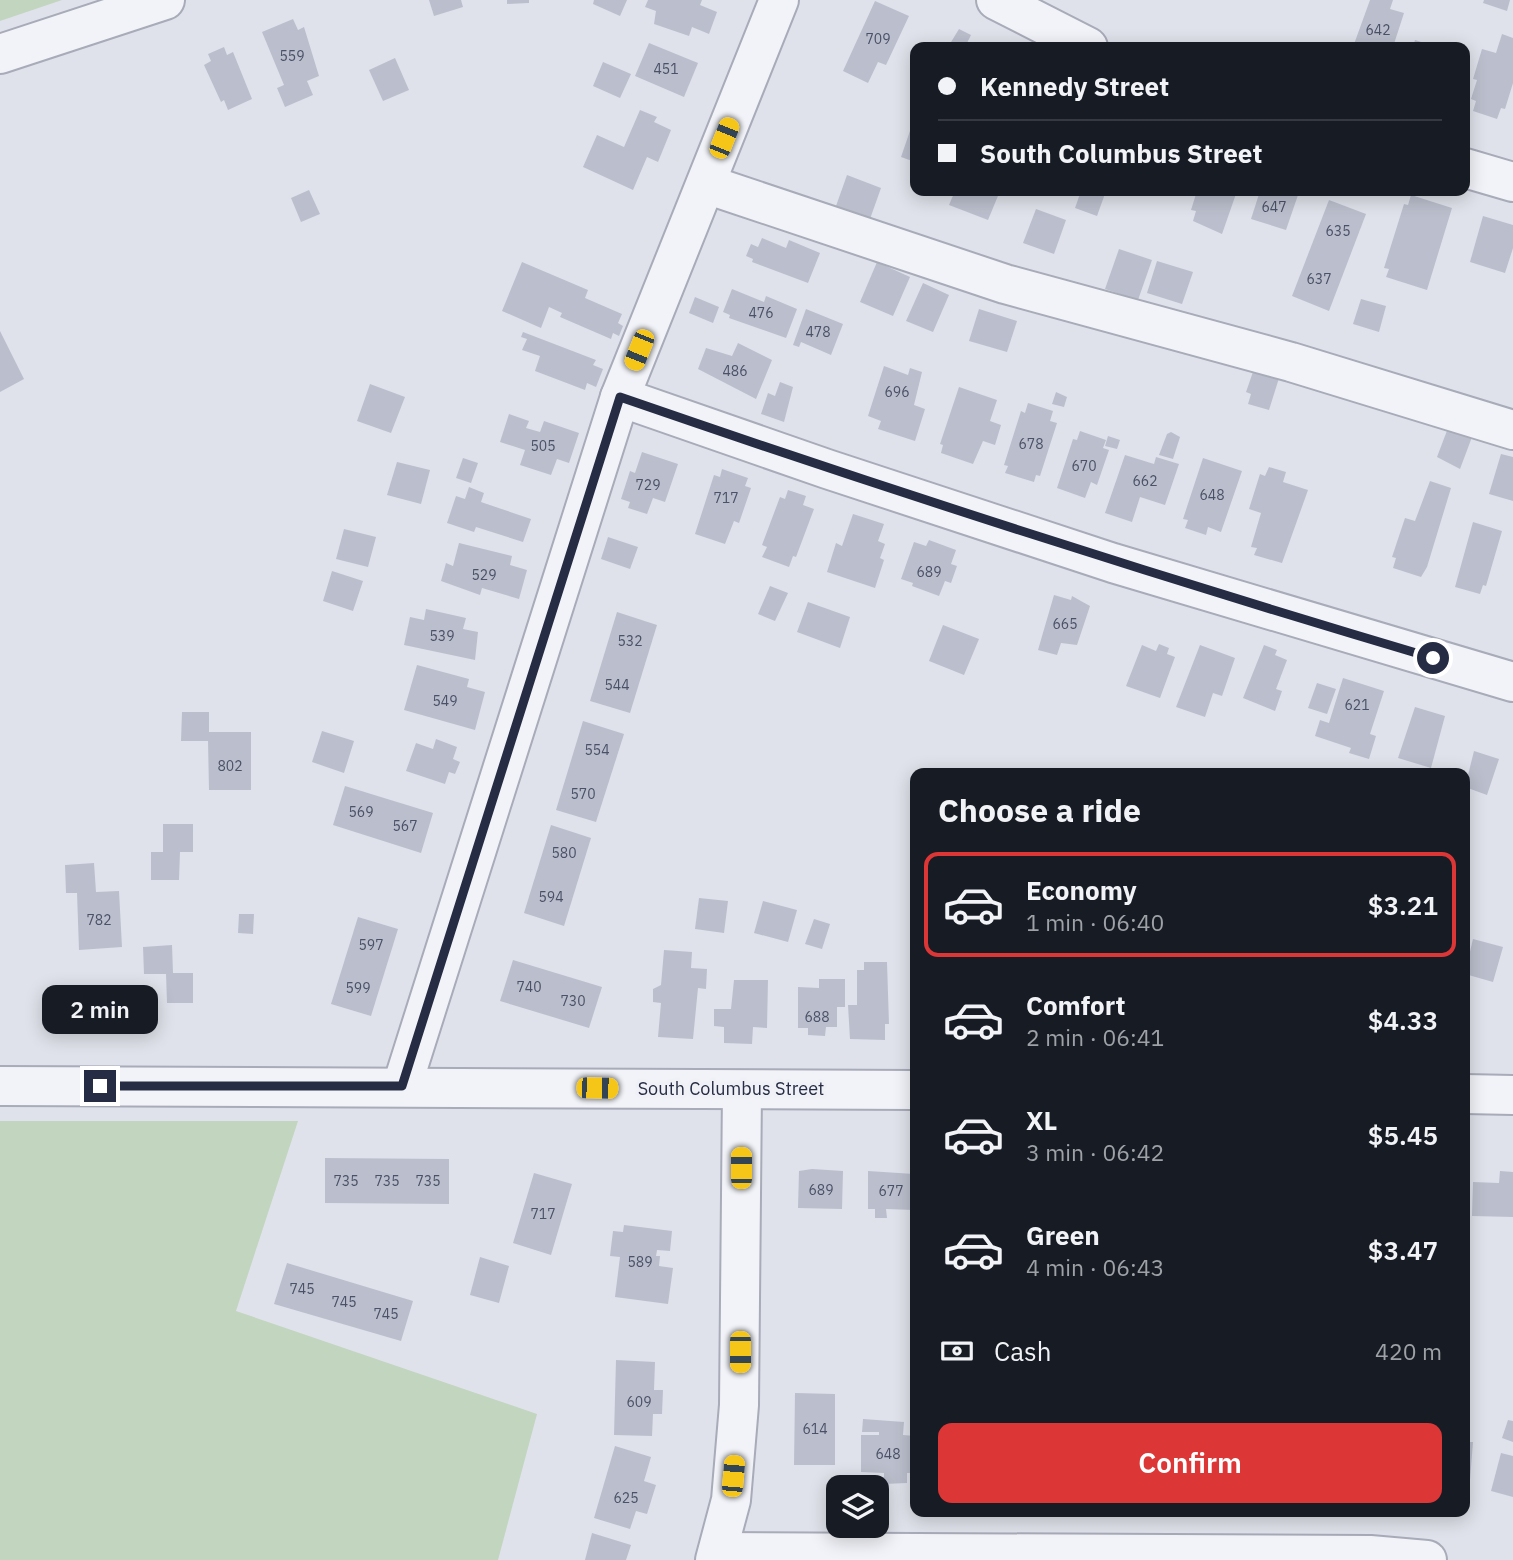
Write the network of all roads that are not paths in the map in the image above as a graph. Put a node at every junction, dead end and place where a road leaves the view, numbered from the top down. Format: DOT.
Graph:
graph roads {
  1 [pos="165,0"];
  2 [pos="779,0"];
  3 [pos="996,0"];
  4 [pos="1078,42"];
  5 [pos="0,54"];
  6 [pos="1470,169"];
  7 [pos="1513,182"];
  8 [pos="706,184"];
  9 [pos="620,397"];
  10 [pos="1513,430"];
  11 [pos="1513,682"];
  12 [pos="0,1086"];
  13 [pos="402,1086"];
  14 [pos="742,1090"];
  15 [pos="910,1090"];
  16 [pos="1470,1094"];
  17 [pos="1513,1095"];
  18 [pos="717,1556"];
  19 [pos="1370,1558"];
  20 [pos="1427,1560"];
  1 -- 5 [label="street"];
  2 -- 8 [label="street"];
  3 -- 4 [label="street"];
  6 -- 7 [label="street"];
  8 -- 9 [label="street"];
  8 -- 10 [label="street"];
  9 -- 11 [label="street"];
  9 -- 13 [label="street"];
  12 -- 13 [label="street, South Columbus Street"];
  13 -- 14 [label="street, South Columbus Street"];
  14 -- 15 [label="street, South Columbus Street"];
  14 -- 18 [label="street"];
  16 -- 17 [label="street"];
  18 -- 19 [label="street"];
  19 -- 20 [label="street"];
}
